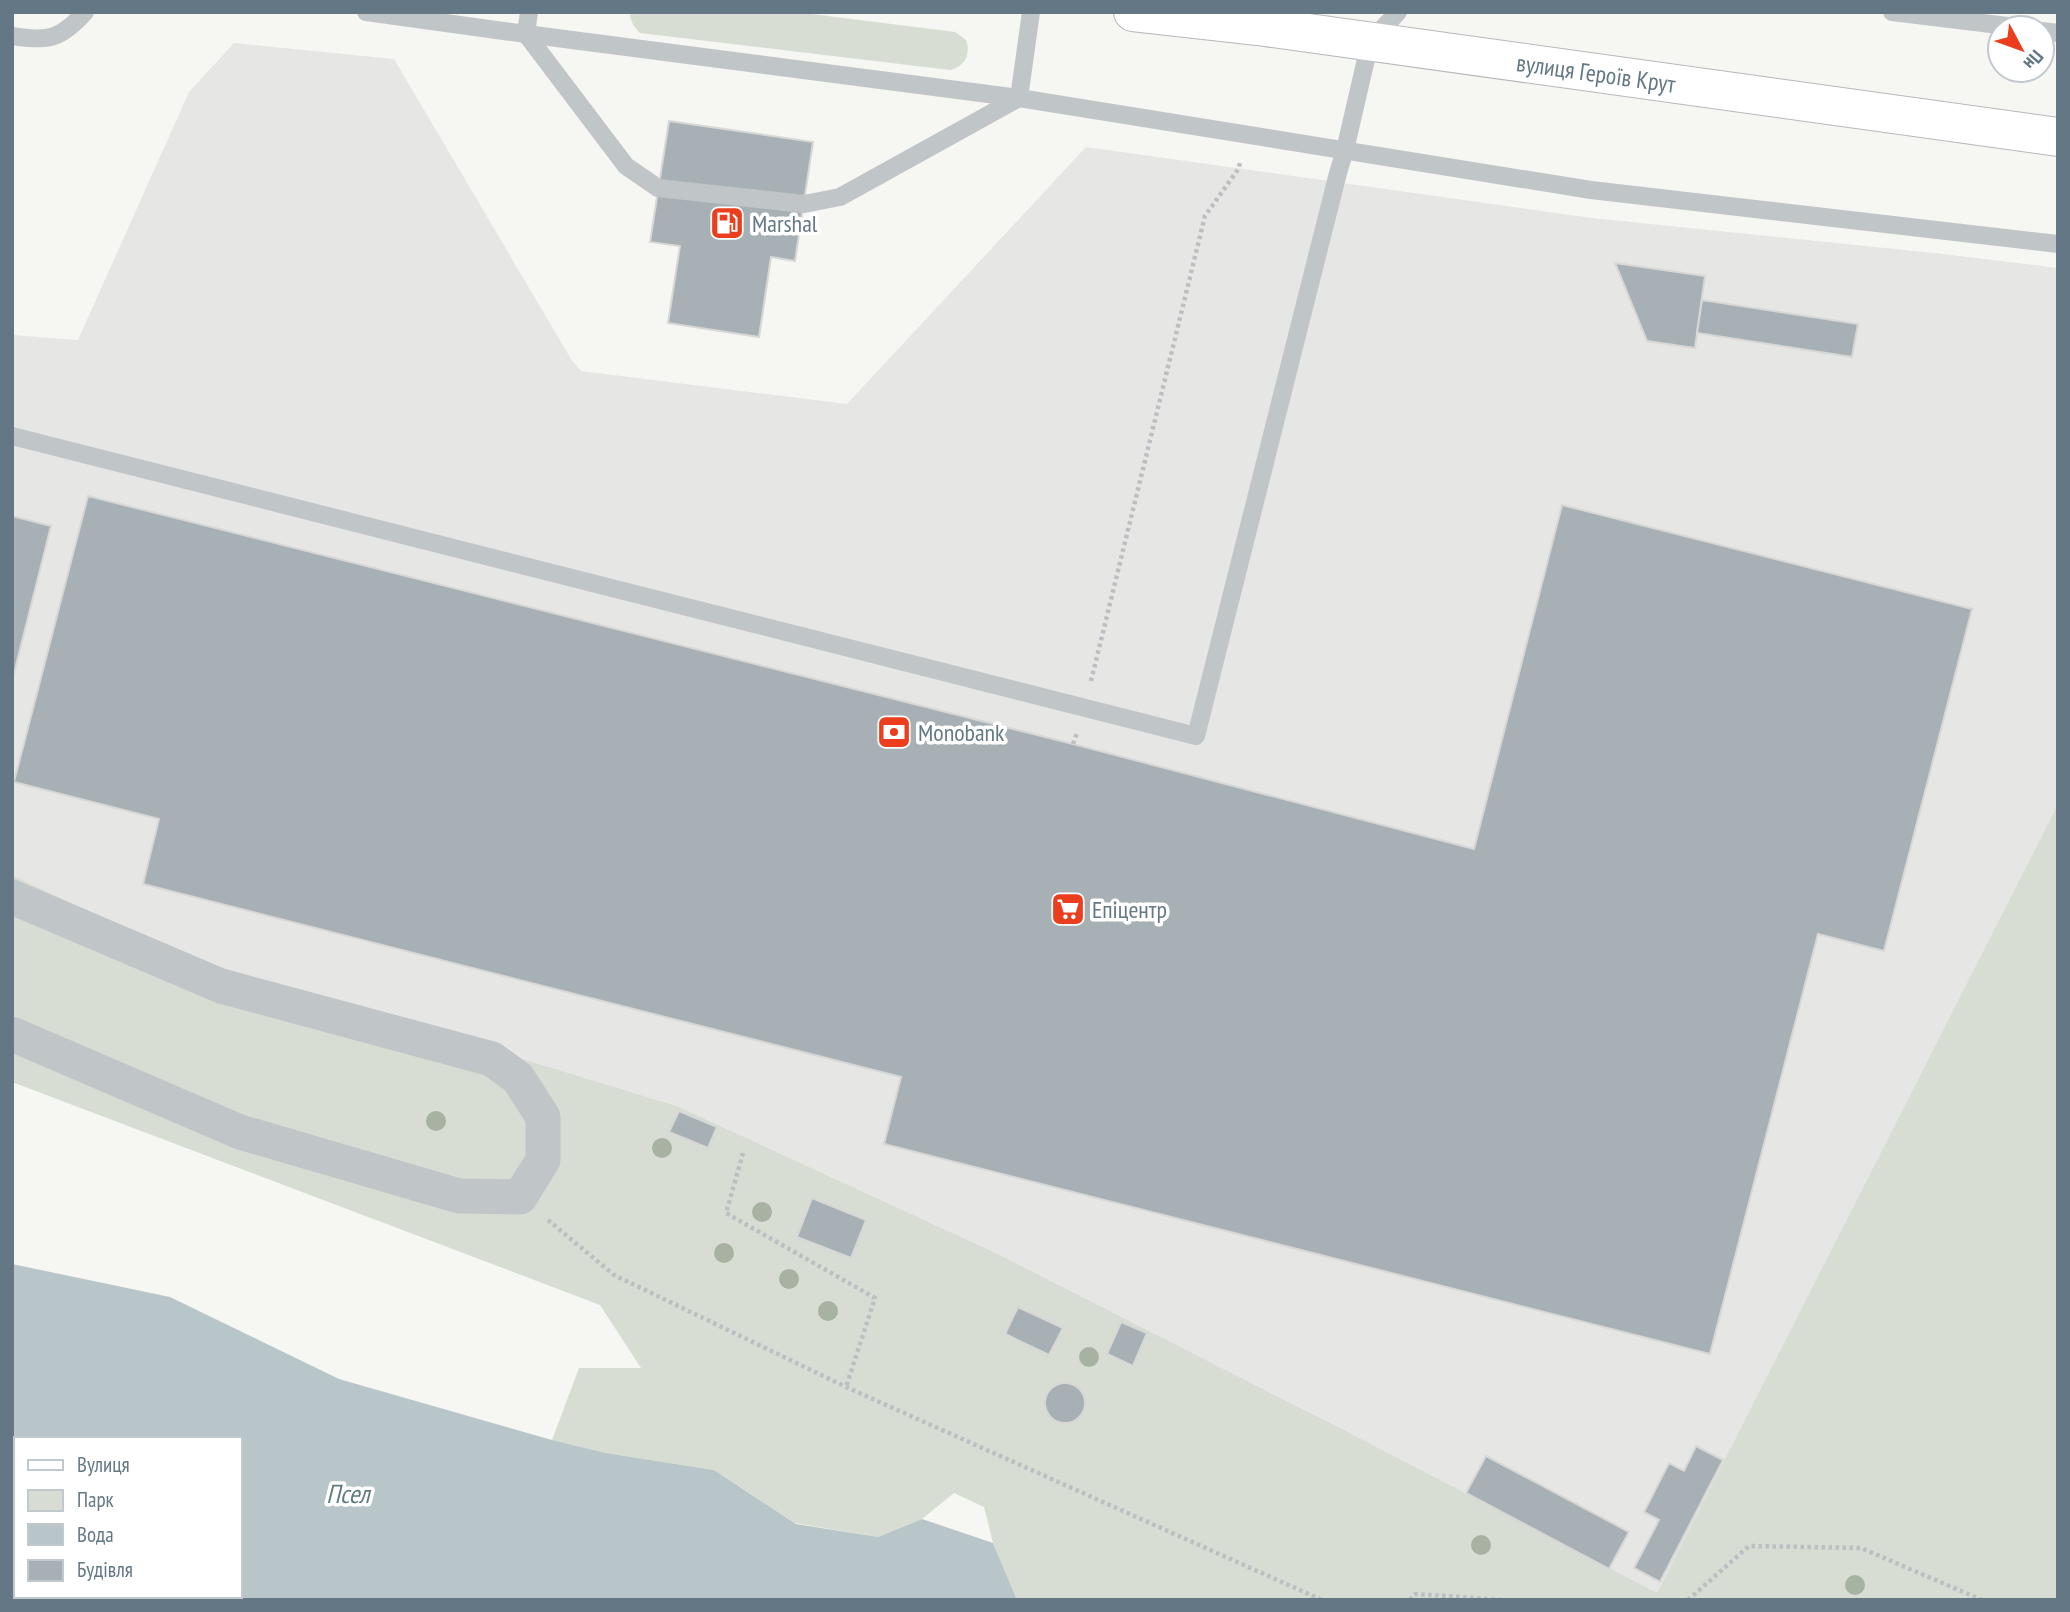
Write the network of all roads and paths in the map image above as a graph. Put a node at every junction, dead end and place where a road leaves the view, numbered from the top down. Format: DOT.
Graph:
graph roads {
  1 [pos="85,12"];
  2 [pos="366,12"];
  3 [pos="529,12"];
  4 [pos="1031,12"];
  5 [pos="1133,12"];
  6 [pos="1398,12"];
  7 [pos="1892,12"];
  8 [pos="1986,17"];
  9 [pos="526,34"];
  10 [pos="12,36"];
  11 [pos="1370,43"];
  12 [pos="1019,98"];
  13 [pos="1245,134"];
  14 [pos="2058,137"];
  15 [pos="1345,150"];
  16 [pos="2058,244"];
  17 [pos="12,436"];
  18 [pos="1084,708"];
  19 [pos="1073,744"];
  20 [pos="12,897"];
  21 [pos="12,1034"];
  22 [pos="743,1153"];
  23 [pos="520,1197"];
  24 [pos="846,1387"];
  25 [pos="1322,1600"];
  26 [pos="1410,1600"];
  27 [pos="1503,1600"];
  28 [pos="1688,1600"];
  29 [pos="1982,1600"];
  1 -- 10 [label="lane"];
  2 -- 9 [label="lane"];
  3 -- 9 [label="lane"];
  4 -- 12 [label="lane"];
  5 -- 11 [label="main road, вулиця Героїв Крут"];
  6 -- 11 [label="lane"];
  7 -- 8 [label="lane"];
  9 -- 12 [label="lane"];
  9 -- 12 [label="lane"];
  11 -- 14 [label="main road, вулиця Героїв Крут"];
  11 -- 15 [label="lane"];
  12 -- 13 [label="lane"];
  13 -- 15 [label="lane"];
  13 -- 18 [label="path"];
  15 -- 16 [label="lane"];
  15 -- 18 [label="lane"];
  17 -- 18 [label="lane"];
  18 -- 19 [label="path"];
  20 -- 23 [label="street"];
  21 -- 23 [label="street"];
  22 -- 24 [label="path"];
  23 -- 24 [label="path"];
  24 -- 25 [label="path"];
  26 -- 27 [label="path"];
  28 -- 29 [label="path"];
}
